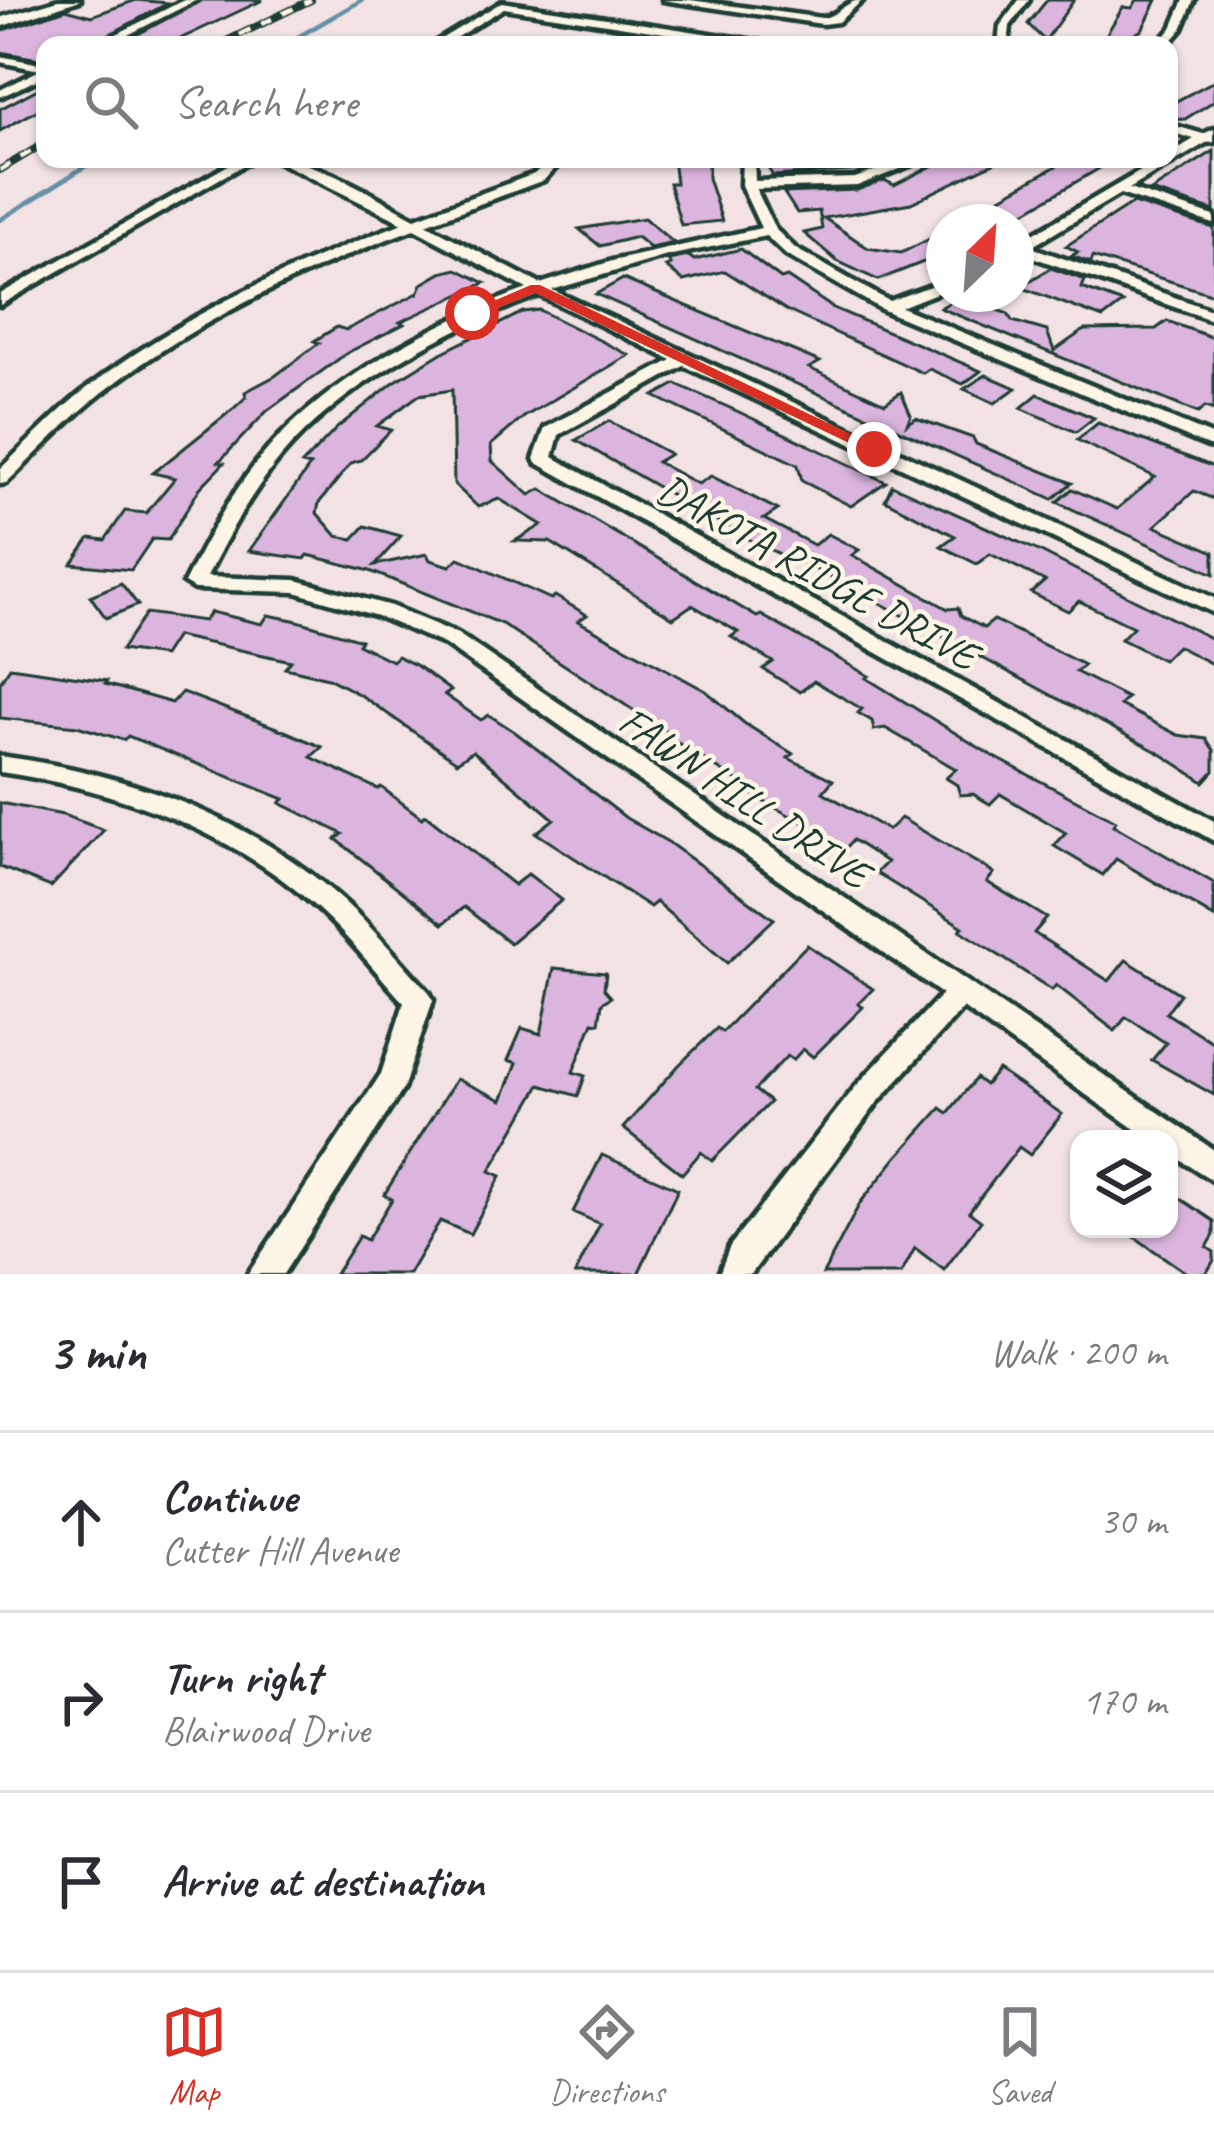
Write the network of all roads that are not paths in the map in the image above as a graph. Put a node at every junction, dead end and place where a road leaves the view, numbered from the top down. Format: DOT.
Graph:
graph roads {
  1 [pos="74,0"];
  2 [pos="191,0"];
  3 [pos="668,0"];
  4 [pos="858,0"];
  5 [pos="1024,0"];
  6 [pos="1189,0"];
  7 [pos="0,23"];
  8 [pos="709,34"];
  9 [pos="118,36"];
  10 [pos="451,36"];
  11 [pos="719,36"];
  12 [pos="1004,36"];
  13 [pos="1170,36"];
  14 [pos="0,59"];
  15 [pos="36,68"];
  16 [pos="36,75"];
  17 [pos="0,94"];
  18 [pos="1178,130"];
  19 [pos="1211,138"];
  20 [pos="1178,157"];
  21 [pos="232,168"];
  22 [pos="306,168"];
  23 [pos="548,168"];
  24 [pos="748,168"];
  25 [pos="895,168"];
  26 [pos="1158,168"];
  27 [pos="748,185"];
  28 [pos="1120,190"];
  29 [pos="1214,220"];
  30 [pos="409,222"];
  31 [pos="769,231"];
  32 [pos="1034,240"];
  33 [pos="1034,254"];
  34 [pos="536,288"];
  35 [pos="926,292"];
  36 [pos="0,300"];
  37 [pos="889,307"];
  38 [pos="1214,316"];
  39 [pos="684,360"];
  40 [pos="1214,442"];
  41 [pos="0,479"];
  42 [pos="1214,606"];
  43 [pos="0,764"];
  44 [pos="1214,832"];
  45 [pos="961,992"];
  46 [pos="1214,1167"];
  47 [pos="264,1274"];
  48 [pos="735,1274"];
  1 -- 7 [label="street"];
  2 -- 9 [label="street"];
  3 -- 4 [label="street"];
  5 -- 12 [label="street"];
  6 -- 13 [label="street"];
  8 -- 10 [label="street"];
  8 -- 11 [label="street"];
  14 -- 15 [label="street"];
  16 -- 17 [label="street"];
  18 -- 19 [label="street"];
  19 -- 20 [label="street"];
  21 -- 36 [label="street"];
  22 -- 30 [label="street"];
  23 -- 30 [label="street"];
  24 -- 27 [label="street"];
  25 -- 27 [label="street"];
  26 -- 28 [label="street"];
  27 -- 31 [label="street"];
  28 -- 29 [label="street"];
  28 -- 32 [label="street"];
  30 -- 34 [label="street"];
  30 -- 41 [label="street"];
  31 -- 34 [label="street"];
  31 -- 37 [label="street"];
  33 -- 38 [label="street"];
  34 -- 39 [label="street"];
  34 -- 45 [label="street, FAWN HILL DRIVE"];
  35 -- 37 [label="street"];
  37 -- 40 [label="street"];
  39 -- 42 [label="street"];
  39 -- 44 [label="street, DAKOTA RIDGE DRIVE"];
  43 -- 47 [label="street"];
  45 -- 46 [label="street, FAWN HILL DRIVE"];
  45 -- 48 [label="street"];
}
